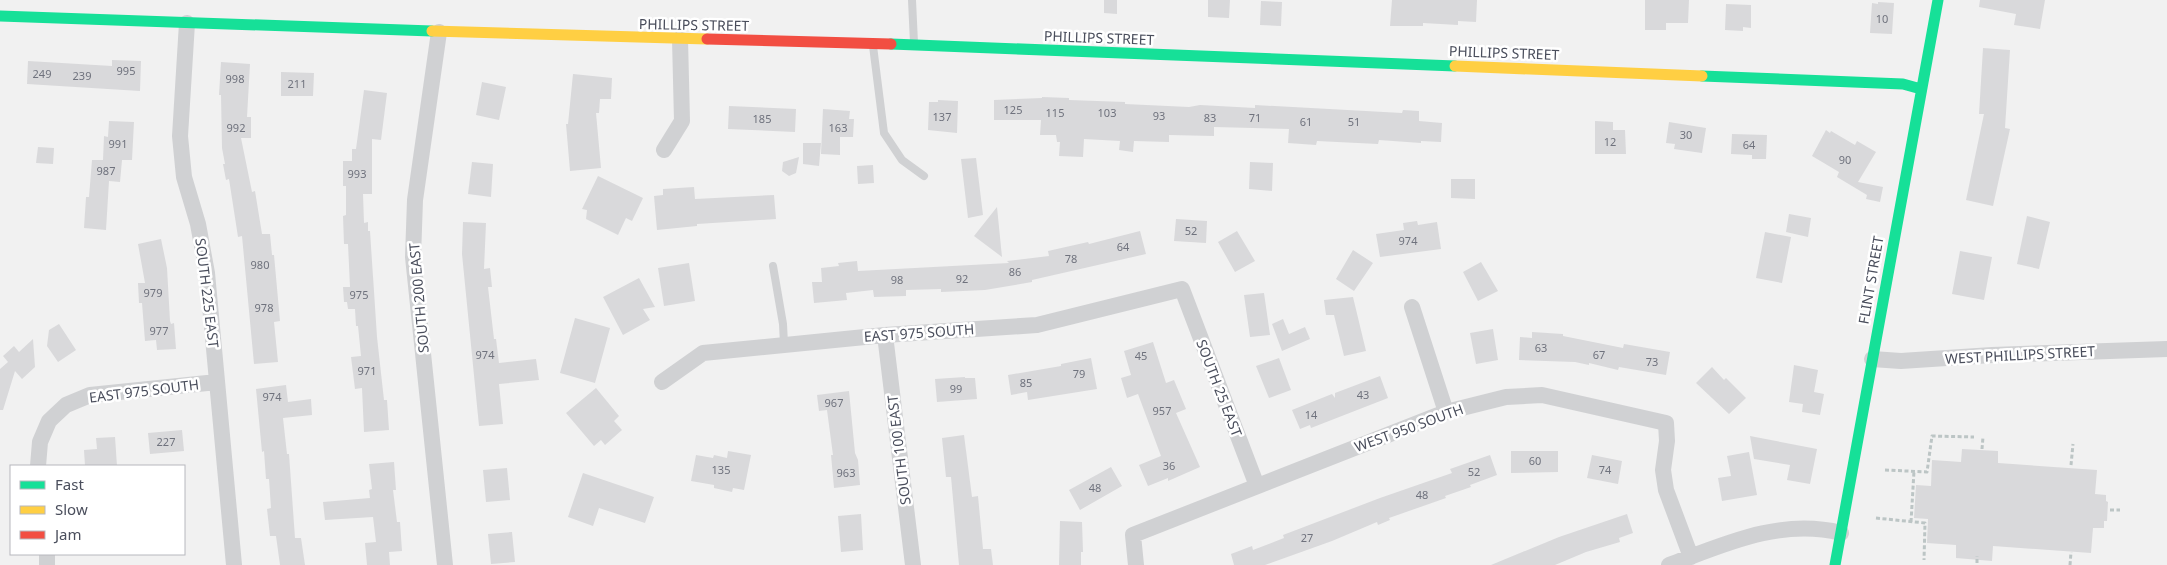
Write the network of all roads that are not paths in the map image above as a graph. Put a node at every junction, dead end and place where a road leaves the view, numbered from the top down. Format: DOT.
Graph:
graph roads {
  1 [pos="912,0"];
  2 [pos="1938,0"];
  3 [pos="0,16"];
  4 [pos="187,23"];
  5 [pos="439,32"];
  6 [pos="680,40"];
  7 [pos="873,44"];
  8 [pos="914,45"];
  9 [pos="1921,89"];
  10 [pos="664,150"];
  11 [pos="924,176"];
  12 [pos="773,266"];
  13 [pos="1182,289"];
  14 [pos="1412,307"];
  15 [pos="885,335"];
  16 [pos="784,344"];
  17 [pos="2167,348"];
  18 [pos="1872,359"];
  19 [pos="217,382"];
  20 [pos="662,382"];
  21 [pos="1446,412"];
  22 [pos="38,465"];
  23 [pos="1257,486"];
  24 [pos="1841,533"];
  25 [pos="1691,557"];
  26 [pos="234,565"];
  27 [pos="445,565"];
  28 [pos="913,565"];
  29 [pos="1136,565"];
  30 [pos="1670,565"];
  31 [pos="1835,565"];
  1 -- 8 [label="lane"];
  2 -- 9 [label="street, FLINT STREET"];
  3 -- 4 [label="street, PHILLIPS STREET"];
  4 -- 5 [label="street, PHILLIPS STREET"];
  4 -- 19 [label="street, SOUTH 225 EAST"];
  5 -- 6 [label="street, PHILLIPS STREET"];
  5 -- 27 [label="street, SOUTH 200 EAST"];
  6 -- 7 [label="street, PHILLIPS STREET"];
  6 -- 10 [label="street"];
  7 -- 8 [label="street, PHILLIPS STREET"];
  7 -- 11 [label="lane"];
  8 -- 9 [label="street, PHILLIPS STREET"];
  9 -- 18 [label="street, FLINT STREET"];
  12 -- 16 [label="lane"];
  13 -- 15 [label="street, EAST 975 SOUTH"];
  13 -- 23 [label="street, SOUTH 25 EAST"];
  14 -- 21 [label="street"];
  15 -- 16 [label="street, EAST 975 SOUTH"];
  15 -- 28 [label="street, SOUTH 100 EAST"];
  16 -- 20 [label="street, EAST 975 SOUTH"];
  17 -- 18 [label="street, WEST PHILLIPS STREET"];
  18 -- 24 [label="street, FLINT STREET"];
  19 -- 22 [label="street, EAST 975 SOUTH"];
  19 -- 26 [label="street, SOUTH 225 EAST"];
  21 -- 23 [label="street, WEST 950 SOUTH"];
  21 -- 25 [label="street, WEST 950 SOUTH"];
  23 -- 29 [label="street, WEST 950 SOUTH"];
  24 -- 25 [label="street"];
  24 -- 31 [label="street, FLINT STREET"];
  25 -- 30 [label="street"];
}
